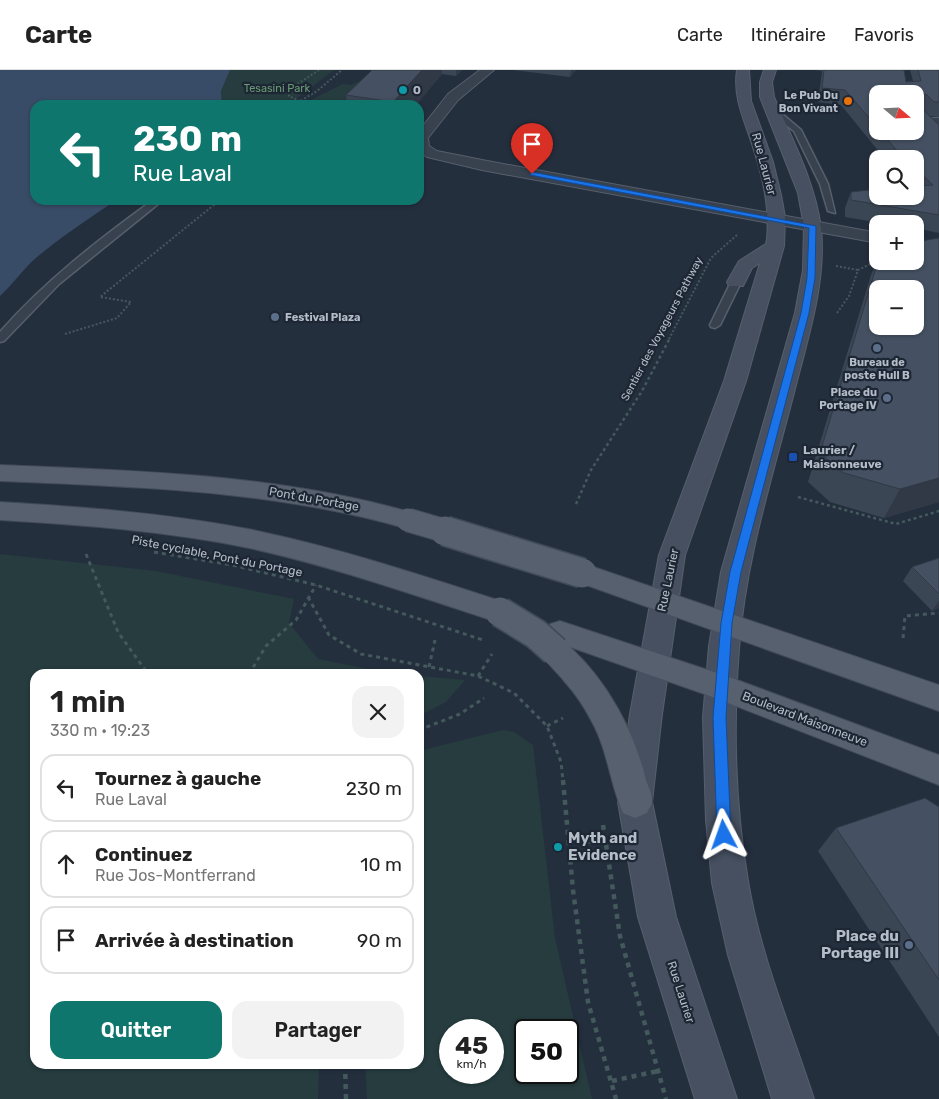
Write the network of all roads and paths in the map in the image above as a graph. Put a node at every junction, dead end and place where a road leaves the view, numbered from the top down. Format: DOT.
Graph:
graph roads {
  1 [pos="319,70"];
  2 [pos="342,70"];
  3 [pos="488,70"];
  4 [pos="743,70"];
  5 [pos="770,70"];
  6 [pos="298,100"];
  7 [pos="302,100"];
  8 [pos="772,110"];
  9 [pos="924,119"];
  10 [pos="924,122"];
  11 [pos="939,122"];
  12 [pos="424,134"];
  13 [pos="939,136"];
  14 [pos="424,149"];
  15 [pos="152,205"];
  16 [pos="214,205"];
  17 [pos="832,212"];
  18 [pos="777,220"];
  19 [pos="812,226"];
  20 [pos="740,232"];
  21 [pos="869,236"];
  22 [pos="775,246"];
  23 [pos="869,264"];
  24 [pos="835,266"];
  25 [pos="858,270"];
  26 [pos="736,282"];
  27 [pos="838,313"];
  28 [pos="715,325"];
  29 [pos="65,334"];
  30 [pos="0,339"];
  31 [pos="0,473"];
  32 [pos="798,498"];
  33 [pos="576,504"];
  34 [pos="0,511"];
  35 [pos="939,511"];
  36 [pos="146,550"];
  37 [pos="86,554"];
  38 [pos="316,585"];
  39 [pos="308,598"];
  40 [pos="663,600"];
  41 [pos="939,613"];
  42 [pos="726,623"];
  43 [pos="903,638"];
  44 [pos="435,640"];
  45 [pos="557,641"];
  46 [pos="489,642"];
  47 [pos="492,654"];
  48 [pos="655,663"];
  49 [pos="429,666"];
  50 [pos="144,669"];
  51 [pos="252,669"];
  52 [pos="478,676"];
  53 [pos="720,686"];
  54 [pos="484,698"];
  55 [pos="939,698"];
  56 [pos="563,718"];
  57 [pos="547,726"];
  58 [pos="424,728"];
  59 [pos="939,770"];
  60 [pos="635,802"];
  61 [pos="568,841"];
  62 [pos="604,842"];
  63 [pos="345,1069"];
  64 [pos="658,1071"];
  65 [pos="612,1081"];
  66 [pos="346,1099"];
  67 [pos="616,1099"];
  68 [pos="716,1099"];
  69 [pos="794,1099"];
  1 -- 6 [label="path"];
  2 -- 7 [label="path"];
  3 -- 12 [label="street"];
  4 -- 18 [label="main road, Rue Laurier"];
  5 -- 8 [label="main road, Rue Laurier"];
  8 -- 17 [label="lane"];
  8 -- 19 [label="main road, Rue Laurier"];
  9 -- 11 [label="street"];
  10 -- 13 [label="main road"];
  14 -- 18 [label="street"];
  15 -- 30 [label="lane"];
  16 -- 29 [label="path"];
  18 -- 19 [label="street"];
  18 -- 22 [label="main road, Rue Laurier"];
  19 -- 21 [label="street"];
  19 -- 42 [label="main road, Rue Laurier"];
  20 -- 33 [label="path, Sentier des Voyageurs Pathway"];
  22 -- 26 [label="main road"];
  22 -- 40 [label="main road, Rue Laurier"];
  23 -- 25 [label="path"];
  24 -- 25 [label="path"];
  25 -- 27 [label="path"];
  26 -- 28 [label="lane"];
  31 -- 40 [label="main road, Pont du Portage, bridge"];
  32 -- 35 [label="path"];
  34 -- 45 [label="main road, bridge"];
  36 -- 38 [label="path, Piste cyclable, Pont du Portage"];
  37 -- 50 [label="path"];
  38 -- 39 [label="path"];
  38 -- 46 [label="path, Piste cyclable, Pont du Portage"];
  39 -- 49 [label="path"];
  39 -- 51 [label="path"];
  40 -- 42 [label="main road"];
  40 -- 48 [label="main road, Rue Laurier"];
  41 -- 43 [label="path"];
  42 -- 53 [label="main road, Rue Laurier"];
  42 -- 55 [label="main road"];
  44 -- 49 [label="path"];
  45 -- 48 [label="main road, Boulevard Maisonneuve"];
  45 -- 60 [label="main road"];
  47 -- 52 [label="path"];
  48 -- 53 [label="main road, Boulevard Maisonneuve"];
  48 -- 60 [label="main road, Rue Laurier"];
  49 -- 52 [label="path"];
  52 -- 57 [label="path"];
  53 -- 59 [label="main road, Boulevard Maisonneuve"];
  53 -- 69 [label="main road, Rue Laurier"];
  54 -- 58 [label="path"];
  56 -- 57 [label="path"];
  57 -- 61 [label="path"];
  60 -- 68 [label="main road, Rue Laurier"];
  61 -- 62 [label="path"];
  61 -- 65 [label="path"];
  63 -- 66 [label="path"];
  64 -- 65 [label="path"];
  65 -- 67 [label="path"];
}
